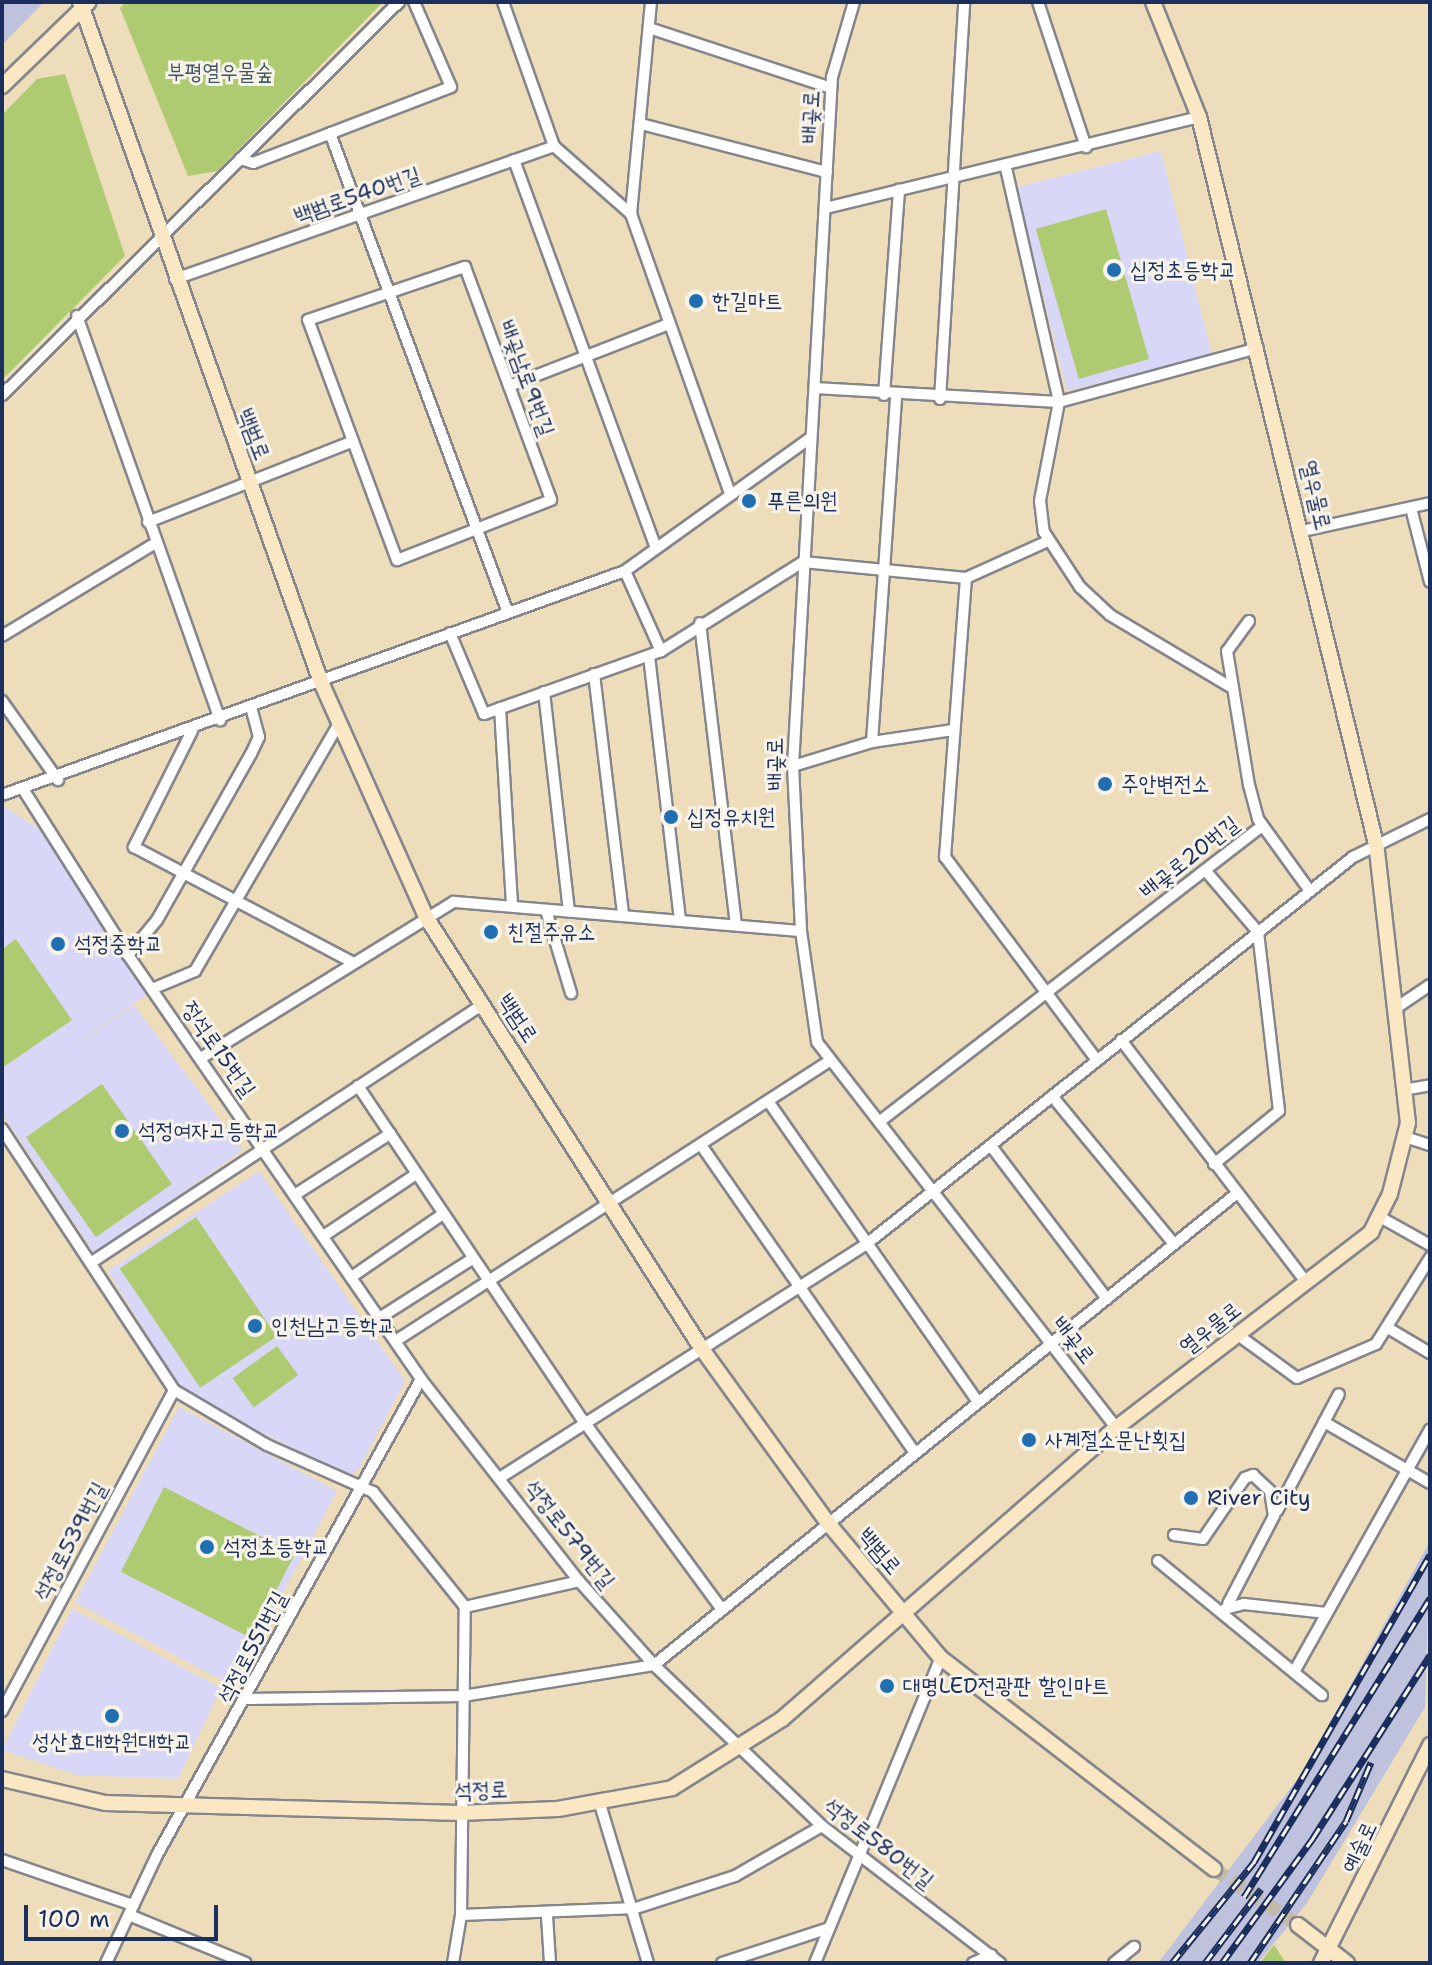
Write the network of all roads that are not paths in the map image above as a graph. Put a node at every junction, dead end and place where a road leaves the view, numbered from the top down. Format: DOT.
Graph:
graph roads {
  1 [pos="399,2"];
  2 [pos="414,2"];
  3 [pos="503,2"];
  4 [pos="651,2"];
  5 [pos="854,2"];
  6 [pos="964,2"];
  7 [pos="1038,2"];
  8 [pos="1153,2"];
  9 [pos="83,4"];
  10 [pos="652,29"];
  11 [pos="2,86"];
  12 [pos="831,88"];
  13 [pos="1199,117"];
  14 [pos="641,124"];
  15 [pos="330,133"];
  16 [pos="554,146"];
  17 [pos="1086,147"];
  18 [pos="240,159"];
  19 [pos="514,160"];
  20 [pos="1006,168"];
  21 [pos="827,172"];
  22 [pos="952,180"];
  23 [pos="899,190"];
  24 [pos="826,208"];
  25 [pos="631,214"];
  26 [pos="359,217"];
  27 [pos="158,236"];
  28 [pos="173,280"];
  29 [pos="390,296"];
  30 [pos="77,316"];
  31 [pos="669,324"];
  32 [pos="1258,348"];
  33 [pos="586,357"];
  34 [pos="509,386"];
  35 [pos="815,388"];
  36 [pos="2,395"];
  37 [pos="890,396"];
  38 [pos="940,399"];
  39 [pos="1059,402"];
  40 [pos="809,439"];
  41 [pos="349,443"];
  42 [pos="247,478"];
  43 [pos="730,493"];
  44 [pos="1430,503"];
  45 [pos="1411,508"];
  46 [pos="148,522"];
  47 [pos="474,530"];
  48 [pos="1302,531"];
  49 [pos="1048,541"];
  50 [pos="152,545"];
  51 [pos="655,546"];
  52 [pos="803,562"];
  53 [pos="625,571"];
  54 [pos="882,573"];
  55 [pos="966,578"];
  56 [pos="1430,582"];
  57 [pos="508,613"];
  58 [pos="1249,621"];
  59 [pos="700,623"];
  60 [pos="450,633"];
  61 [pos="2,636"];
  62 [pos="661,651"];
  63 [pos="649,656"];
  64 [pos="594,674"];
  65 [pos="321,682"];
  66 [pos="1229,686"];
  67 [pos="544,692"];
  68 [pos="2,701"];
  69 [pos="251,708"];
  70 [pos="500,708"];
  71 [pos="220,720"];
  72 [pos="339,724"];
  73 [pos="953,730"];
  74 [pos="192,731"];
  75 [pos="872,742"];
  76 [pos="793,766"];
  77 [pos="58,780"];
  78 [pos="23,789"];
  79 [pos="2,795"];
  80 [pos="1430,819"];
  81 [pos="1262,826"];
  82 [pos="1376,844"];
  83 [pos="1205,870"];
  84 [pos="184,873"];
  85 [pos="1310,891"];
  86 [pos="235,900"];
  87 [pos="512,906"];
  88 [pos="546,910"];
  89 [pos="569,912"];
  90 [pos="623,915"];
  91 [pos="426,917"];
  92 [pos="680,920"];
  93 [pos="736,925"];
  94 [pos="801,931"];
  95 [pos="1258,932"];
  96 [pos="128,955"];
  97 [pos="352,962"];
  98 [pos="1430,985"];
  99 [pos="152,989"];
  100 [pos="571,993"];
  101 [pos="1045,993"];
  102 [pos="483,1004"];
  103 [pos="1396,1008"];
  104 [pos="1121,1040"];
  105 [pos="201,1058"];
  106 [pos="831,1060"];
  107 [pos="1097,1060"];
  108 [pos="1430,1085"];
  109 [pos="358,1086"];
  110 [pos="1403,1090"];
  111 [pos="1052,1096"];
  112 [pos="768,1101"];
  113 [pos="879,1122"];
  114 [pos="2,1129"];
  115 [pos="390,1134"];
  116 [pos="1405,1137"];
  117 [pos="701,1145"];
  118 [pos="1430,1145"];
  119 [pos="263,1146"];
  120 [pos="991,1146"];
  121 [pos="1214,1164"];
  122 [pos="416,1174"];
  123 [pos="296,1194"];
  124 [pos="932,1194"];
  125 [pos="1236,1194"];
  126 [pos="612,1204"];
  127 [pos="443,1214"];
  128 [pos="1380,1217"];
  129 [pos="325,1235"];
  130 [pos="1174,1244"];
  131 [pos="1430,1245"];
  132 [pos="864,1246"];
  133 [pos="1430,1258"];
  134 [pos="472,1259"];
  135 [pos="92,1262"];
  136 [pos="353,1276"];
  137 [pos="486,1281"];
  138 [pos="1306,1282"];
  139 [pos="799,1289"];
  140 [pos="1107,1299"];
  141 [pos="381,1317"];
  142 [pos="389,1328"];
  143 [pos="1388,1328"];
  144 [pos="1238,1335"];
  145 [pos="397,1340"];
  146 [pos="1052,1343"];
  147 [pos="702,1349"];
  148 [pos="1430,1353"];
  149 [pos="421,1379"];
  150 [pos="174,1390"];
  151 [pos="1339,1394"];
  152 [pos="978,1402"];
  153 [pos="582,1419"];
  154 [pos="1324,1422"];
  155 [pos="1116,1428"];
  156 [pos="1430,1430"];
  157 [pos="915,1453"];
  158 [pos="1408,1470"];
  159 [pos="501,1477"];
  160 [pos="1430,1483"];
  161 [pos="360,1485"];
  162 [pos="1274,1516"];
  163 [pos="828,1523"];
  164 [pos="1174,1535"];
  165 [pos="1158,1561"];
  166 [pos="579,1581"];
  167 [pos="465,1607"];
  168 [pos="720,1607"];
  169 [pos="1225,1609"];
  170 [pos="902,1612"];
  171 [pos="1327,1613"];
  172 [pos="941,1658"];
  173 [pos="654,1665"];
  174 [pos="1294,1672"];
  175 [pos="1322,1695"];
  176 [pos="463,1696"];
  177 [pos="247,1699"];
  178 [pos="2,1711"];
  179 [pos="1430,1745"];
  180 [pos="738,1748"];
  181 [pos="2,1779"];
  182 [pos="600,1804"];
  183 [pos="188,1809"];
  184 [pos="460,1813"];
  185 [pos="822,1826"];
  186 [pos="861,1858"];
  187 [pos="2,1860"];
  188 [pos="1214,1869"];
  189 [pos="636,1908"];
  190 [pos="131,1910"];
  191 [pos="461,1915"];
  192 [pos="547,1916"];
  193 [pos="1298,1925"];
  194 [pos="829,1928"];
  195 [pos="1134,1947"];
  196 [pos="1331,1950"];
  197 [pos="991,1955"];
  198 [pos="106,1963"];
  199 [pos="246,1963"];
  200 [pos="453,1963"];
  201 [pos="550,1963"];
  202 [pos="648,1963"];
  203 [pos="722,1963"];
  204 [pos="815,1963"];
  205 [pos="973,1963"];
  206 [pos="1000,1963"];
  207 [pos="1114,1963"];
  208 [pos="1321,1963"];
  209 [pos="1347,1963"];
  1 -- 18 [label="street"];
  2 -- 15 [label="street"];
  3 -- 16 [label="street"];
  4 -- 10 [label="street"];
  5 -- 12 [label="street, 배곶로"];
  6 -- 22 [label="street"];
  7 -- 17 [label="street"];
  8 -- 13 [label="main road, 열우물로"];
  9 -- 11 [label="main road"];
  9 -- 27 [label="main road, 백범로"];
  10 -- 12 [label="street"];
  10 -- 14 [label="street"];
  12 -- 21 [label="street, 배곶로"];
  13 -- 17 [label="street"];
  13 -- 32 [label="main road, 열우물로"];
  14 -- 21 [label="street"];
  14 -- 25 [label="street"];
  15 -- 18 [label="street"];
  15 -- 26 [label="street"];
  16 -- 19 [label="street, 백범로540번길"];
  16 -- 25 [label="street"];
  17 -- 20 [label="street"];
  18 -- 27 [label="street"];
  19 -- 26 [label="street, 백범로540번길"];
  19 -- 33 [label="street"];
  20 -- 22 [label="street"];
  20 -- 39 [label="street"];
  21 -- 24 [label="street, 배곶로"];
  22 -- 23 [label="street"];
  22 -- 38 [label="street"];
  23 -- 24 [label="street"];
  23 -- 37 [label="street"];
  24 -- 35 [label="street, 배곶로"];
  25 -- 31 [label="street"];
  26 -- 28 [label="street, 백범로540번길"];
  26 -- 29 [label="street"];
  27 -- 28 [label="main road, 백범로"];
  27 -- 30 [label="street"];
  28 -- 42 [label="main road, 백범로"];
  29 -- 34 [label="street, 배곶남로9번길"];
  29 -- 41 [label="street"];
  29 -- 47 [label="street"];
  30 -- 36 [label="street"];
  30 -- 46 [label="street"];
  31 -- 33 [label="street"];
  31 -- 43 [label="street"];
  32 -- 39 [label="street"];
  32 -- 48 [label="main road, 열우물로"];
  33 -- 34 [label="street"];
  33 -- 51 [label="street"];
  34 -- 47 [label="street, 배곶남로9번길"];
  35 -- 37 [label="street"];
  35 -- 40 [label="street, 배곶로"];
  37 -- 38 [label="street"];
  37 -- 54 [label="street"];
  38 -- 39 [label="street"];
  39 -- 49 [label="street"];
  40 -- 43 [label="street"];
  40 -- 52 [label="street, 배곶로"];
  41 -- 42 [label="street"];
  41 -- 47 [label="street"];
  42 -- 46 [label="street"];
  42 -- 65 [label="main road, 백범로"];
  43 -- 51 [label="street"];
  44 -- 45 [label="street"];
  45 -- 48 [label="street"];
  45 -- 56 [label="street"];
  46 -- 50 [label="street"];
  47 -- 57 [label="street"];
  48 -- 82 [label="main road, 열우물로"];
  49 -- 55 [label="street"];
  49 -- 66 [label="street"];
  50 -- 61 [label="street"];
  50 -- 71 [label="street"];
  51 -- 53 [label="street"];
  52 -- 54 [label="street"];
  52 -- 59 [label="street"];
  52 -- 76 [label="street, 배곶로"];
  53 -- 57 [label="street"];
  53 -- 62 [label="street"];
  54 -- 55 [label="street"];
  54 -- 75 [label="street"];
  55 -- 73 [label="street"];
  57 -- 60 [label="street"];
  58 -- 66 [label="street, 배곶로20번길"];
  59 -- 62 [label="street"];
  59 -- 93 [label="street"];
  60 -- 65 [label="street"];
  60 -- 70 [label="street"];
  62 -- 63 [label="street"];
  63 -- 64 [label="street"];
  63 -- 92 [label="street"];
  64 -- 67 [label="street"];
  64 -- 90 [label="street"];
  65 -- 69 [label="street"];
  65 -- 72 [label="main road, 백범로"];
  66 -- 81 [label="street, 배곶로20번길"];
  67 -- 70 [label="street"];
  67 -- 89 [label="street"];
  68 -- 77 [label="street"];
  69 -- 71 [label="street"];
  69 -- 84 [label="street"];
  70 -- 87 [label="street"];
  71 -- 74 [label="street"];
  72 -- 86 [label="street"];
  72 -- 91 [label="main road, 백범로"];
  73 -- 75 [label="street"];
  73 -- 101 [label="street"];
  74 -- 77 [label="street"];
  74 -- 84 [label="street"];
  75 -- 76 [label="street"];
  76 -- 94 [label="street, 배곶로"];
  77 -- 78 [label="street"];
  78 -- 79 [label="street"];
  78 -- 96 [label="street, 정석로15번길"];
  80 -- 82 [label="street"];
  81 -- 83 [label="street, 배곶로20번길"];
  81 -- 85 [label="street"];
  82 -- 85 [label="street"];
  82 -- 103 [label="main road, 열우물로"];
  83 -- 95 [label="street"];
  83 -- 101 [label="street, 배곶로20번길"];
  84 -- 86 [label="street"];
  84 -- 96 [label="street"];
  85 -- 95 [label="street"];
  86 -- 97 [label="street"];
  86 -- 99 [label="street"];
  87 -- 88 [label="street"];
  87 -- 91 [label="street"];
  88 -- 89 [label="street"];
  88 -- 100 [label="street"];
  89 -- 90 [label="street"];
  90 -- 92 [label="street"];
  91 -- 97 [label="street"];
  91 -- 102 [label="main road, 백범로"];
  92 -- 93 [label="street"];
  93 -- 94 [label="street"];
  94 -- 106 [label="street, 배곶로"];
  95 -- 104 [label="street"];
  95 -- 121 [label="street"];
  96 -- 99 [label="street, 정석로15번길"];
  97 -- 105 [label="street"];
  98 -- 103 [label="street"];
  99 -- 105 [label="street, 정석로15번길"];
  101 -- 107 [label="street"];
  101 -- 113 [label="street, 배곶로20번길"];
  102 -- 109 [label="street"];
  102 -- 126 [label="main road, 백범로"];
  103 -- 110 [label="main road, 열우물로"];
  104 -- 107 [label="street"];
  104 -- 121 [label="street"];
  105 -- 119 [label="street, 정석로15번길"];
  106 -- 112 [label="street"];
  106 -- 113 [label="street, 배곶로"];
  107 -- 111 [label="street"];
  108 -- 110 [label="street"];
  109 -- 115 [label="street"];
  109 -- 119 [label="street"];
  110 -- 116 [label="main road, 열우물로"];
  111 -- 120 [label="street"];
  111 -- 130 [label="street"];
  112 -- 117 [label="street"];
  112 -- 132 [label="street"];
  113 -- 124 [label="street, 배곶로"];
  114 -- 135 [label="street"];
  115 -- 122 [label="street"];
  115 -- 123 [label="street"];
  116 -- 118 [label="street"];
  116 -- 128 [label="main road, 열우물로"];
  117 -- 126 [label="street"];
  117 -- 139 [label="street"];
  119 -- 123 [label="street, 정석로15번길"];
  119 -- 135 [label="street"];
  120 -- 124 [label="street"];
  120 -- 140 [label="street"];
  121 -- 125 [label="street"];
  122 -- 127 [label="street"];
  122 -- 129 [label="street"];
  123 -- 129 [label="street, 정석로15번길"];
  124 -- 132 [label="street"];
  124 -- 146 [label="street, 배곶로"];
  125 -- 130 [label="street"];
  125 -- 138 [label="street"];
  126 -- 137 [label="street"];
  126 -- 147 [label="main road, 백범로"];
  127 -- 134 [label="street"];
  127 -- 136 [label="street"];
  128 -- 131 [label="street"];
  128 -- 138 [label="main road, 열우물로"];
  129 -- 136 [label="street, 정석로15번길"];
  130 -- 140 [label="street"];
  132 -- 139 [label="street"];
  132 -- 152 [label="street"];
  133 -- 143 [label="street"];
  134 -- 137 [label="street"];
  134 -- 141 [label="street"];
  135 -- 150 [label="street"];
  136 -- 141 [label="street, 정석로15번길"];
  137 -- 145 [label="street"];
  137 -- 153 [label="street"];
  138 -- 144 [label="main road, 열우물로"];
  139 -- 147 [label="street"];
  139 -- 157 [label="street"];
  140 -- 146 [label="street"];
  141 -- 142 [label="street, 정석로15번길"];
  142 -- 145 [label="street, 석정로579번길"];
  143 -- 144 [label="street"];
  143 -- 148 [label="street"];
  144 -- 155 [label="main road, 열우물로"];
  145 -- 149 [label="street, 석정로579번길"];
  146 -- 152 [label="street"];
  146 -- 155 [label="street, 배곶로"];
  147 -- 153 [label="street"];
  147 -- 163 [label="main road, 백범로"];
  149 -- 159 [label="street, 석정로579번길"];
  149 -- 161 [label="street, 석정로551번길"];
  150 -- 161 [label="street"];
  150 -- 178 [label="street, 석정로539번길"];
  151 -- 154 [label="street"];
  152 -- 157 [label="street"];
  153 -- 159 [label="street"];
  153 -- 168 [label="street"];
  154 -- 158 [label="street"];
  154 -- 162 [label="street"];
  155 -- 170 [label="main road, 열우물로"];
  156 -- 158 [label="street"];
  157 -- 163 [label="street"];
  158 -- 160 [label="street"];
  158 -- 171 [label="street"];
  159 -- 166 [label="street, 석정로579번길"];
  161 -- 167 [label="street"];
  161 -- 177 [label="street, 석정로551번길"];
  162 -- 164 [label="street"];
  162 -- 169 [label="street"];
  163 -- 168 [label="street"];
  163 -- 170 [label="main road, 백범로"];
  165 -- 169 [label="street"];
  166 -- 167 [label="street"];
  166 -- 173 [label="street, 석정로579번길"];
  167 -- 176 [label="street"];
  168 -- 173 [label="street"];
  169 -- 171 [label="street"];
  169 -- 174 [label="street"];
  170 -- 172 [label="main road, 백범로"];
  170 -- 180 [label="main road, 석정로"];
  171 -- 174 [label="street"];
  172 -- 186 [label="street"];
  172 -- 188 [label="main road, 백범로"];
  173 -- 176 [label="street"];
  173 -- 180 [label="street, 석정로579번길"];
  174 -- 175 [label="street"];
  176 -- 177 [label="street"];
  176 -- 184 [label="street"];
  177 -- 183 [label="street, 석정로551번길"];
  179 -- 196 [label="main road, 예술로"];
  180 -- 182 [label="main road, 석정로"];
  180 -- 185 [label="street, 석정로580번길"];
  181 -- 183 [label="main road, 석정로"];
  182 -- 184 [label="main road, 석정로"];
  182 -- 189 [label="street"];
  183 -- 184 [label="main road, 석정로"];
  183 -- 190 [label="street, 석정로551번길"];
  184 -- 191 [label="street"];
  185 -- 186 [label="street, 석정로580번길"];
  185 -- 189 [label="street"];
  186 -- 194 [label="street"];
  186 -- 197 [label="street, 석정로580번길"];
  187 -- 190 [label="street"];
  189 -- 192 [label="street"];
  189 -- 202 [label="street"];
  190 -- 198 [label="street, 석정로551번길"];
  190 -- 199 [label="street"];
  191 -- 192 [label="street"];
  191 -- 200 [label="street"];
  192 -- 201 [label="street"];
  193 -- 196 [label="main road"];
  194 -- 203 [label="street"];
  194 -- 204 [label="street"];
  195 -- 207 [label="street"];
  196 -- 208 [label="main road, 예술로"];
  196 -- 209 [label="main road"];
  197 -- 205 [label="street"];
  197 -- 206 [label="street, 석정로580번길"];
}
